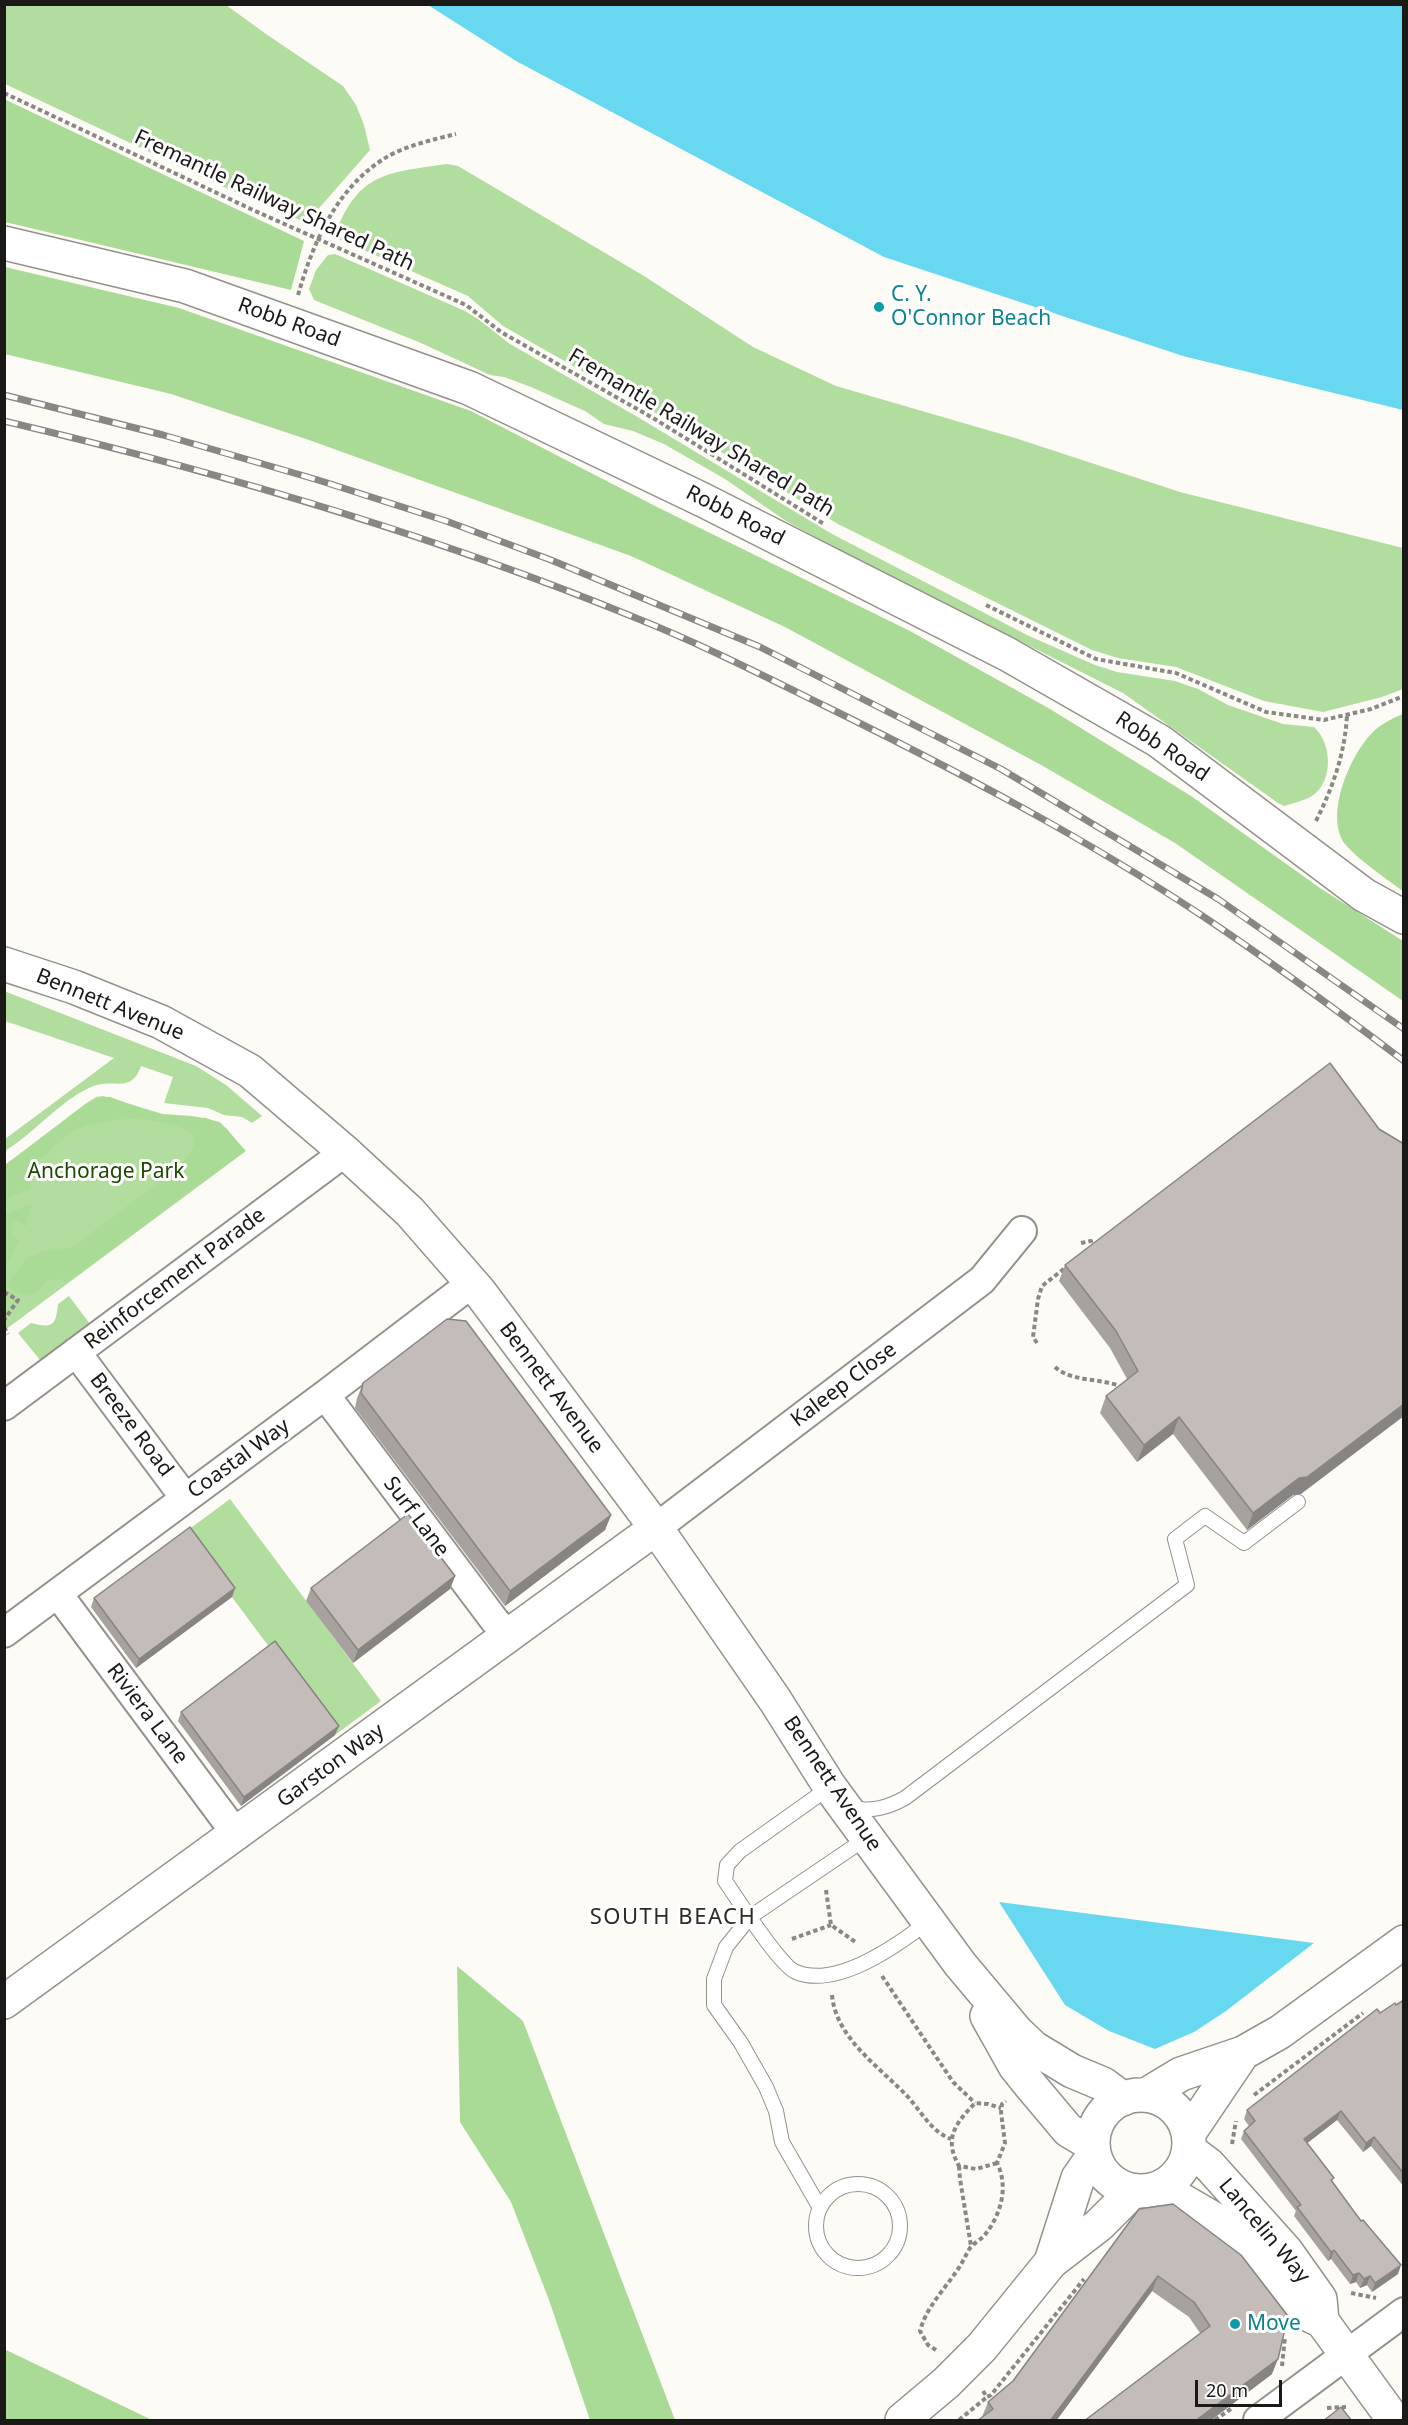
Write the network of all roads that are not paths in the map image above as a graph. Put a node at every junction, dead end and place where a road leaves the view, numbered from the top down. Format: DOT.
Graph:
graph roads {
  1 [pos="4,243"];
  2 [pos="1404,918"];
  3 [pos="4,964"];
  4 [pos="345,1152"];
  5 [pos="1022,1231"];
  6 [pos="472,1283"];
  7 [pos="76,1352"];
  8 [pos="325,1395"];
  9 [pos="4,1406"];
  10 [pos="185,1498"];
  11 [pos="1298,1502"];
  12 [pos="656,1528"];
  13 [pos="58,1594"];
  14 [pos="4,1633"];
  15 [pos="509,1636"];
  16 [pos="838,1797"];
  17 [pos="237,1835"];
  18 [pos="868,1837"];
  19 [pos="750,1917"];
  20 [pos="929,1921"];
  21 [pos="1404,1942"];
  22 [pos="960,1964"];
  23 [pos="4,2002"];
  24 [pos="1243,2054"];
  25 [pos="1135,2097"];
  26 [pos="1189,2142"];
  27 [pos="1093,2150"];
  28 [pos="1147,2189"];
  29 [pos="820,2208"];
  30 [pos="1051,2262"];
  31 [pos="1404,2312"];
  32 [pos="1322,2321"];
  33 [pos="1346,2354"];
  34 [pos="1246,2413"];
  35 [pos="902,2421"];
  36 [pos="1394,2421"];
  1 -- 2 [label="street, Robb Road"];
  3 -- 4 [label="street, Bennett Avenue"];
  4 -- 6 [label="street, Bennett Avenue"];
  4 -- 7 [label="street, Reinforcement Parade"];
  5 -- 12 [label="street, Kaleep Close"];
  6 -- 8 [label="street, Coastal Way"];
  6 -- 12 [label="street, Bennett Avenue"];
  7 -- 9 [label="street, Reinforcement Parade"];
  7 -- 10 [label="street, Breeze Road"];
  8 -- 10 [label="street, Coastal Way"];
  8 -- 15 [label="street, Surf Lane"];
  10 -- 13 [label="street, Coastal Way"];
  11 -- 16 [label="lane"];
  12 -- 15 [label="street, Garston Way"];
  12 -- 16 [label="street, Bennett Avenue"];
  13 -- 14 [label="street, Coastal Way"];
  13 -- 17 [label="street, Riviera Lane"];
  15 -- 17 [label="street, Garston Way"];
  16 -- 18 [label="street, Bennett Avenue"];
  16 -- 19 [label="lane"];
  17 -- 23 [label="street, Garston Way"];
  18 -- 19 [label="lane"];
  18 -- 20 [label="street, Bennett Avenue"];
  19 -- 20 [label="lane"];
  19 -- 29 [label="lane"];
  20 -- 22 [label="street, Bennett Avenue"];
  21 -- 24 [label="street"];
  22 -- 25 [label="street, Bennett Avenue"];
  22 -- 27 [label="street, Bennett Avenue"];
  24 -- 25 [label="street"];
  24 -- 26 [label="street"];
  25 -- 26 [label="street"];
  25 -- 27 [label="street"];
  26 -- 28 [label="street"];
  26 -- 32 [label="street, Lancelin Way"];
  27 -- 28 [label="street"];
  27 -- 30 [label="street"];
  28 -- 30 [label="street"];
  28 -- 32 [label="street, Lancelin Way"];
  29 -- 29 [label="lane"];
  30 -- 35 [label="street"];
  31 -- 33 [label="street"];
  32 -- 33 [label="street, Lancelin Way"];
  33 -- 34 [label="street"];
  33 -- 36 [label="street, Lancelin Way"];
}
